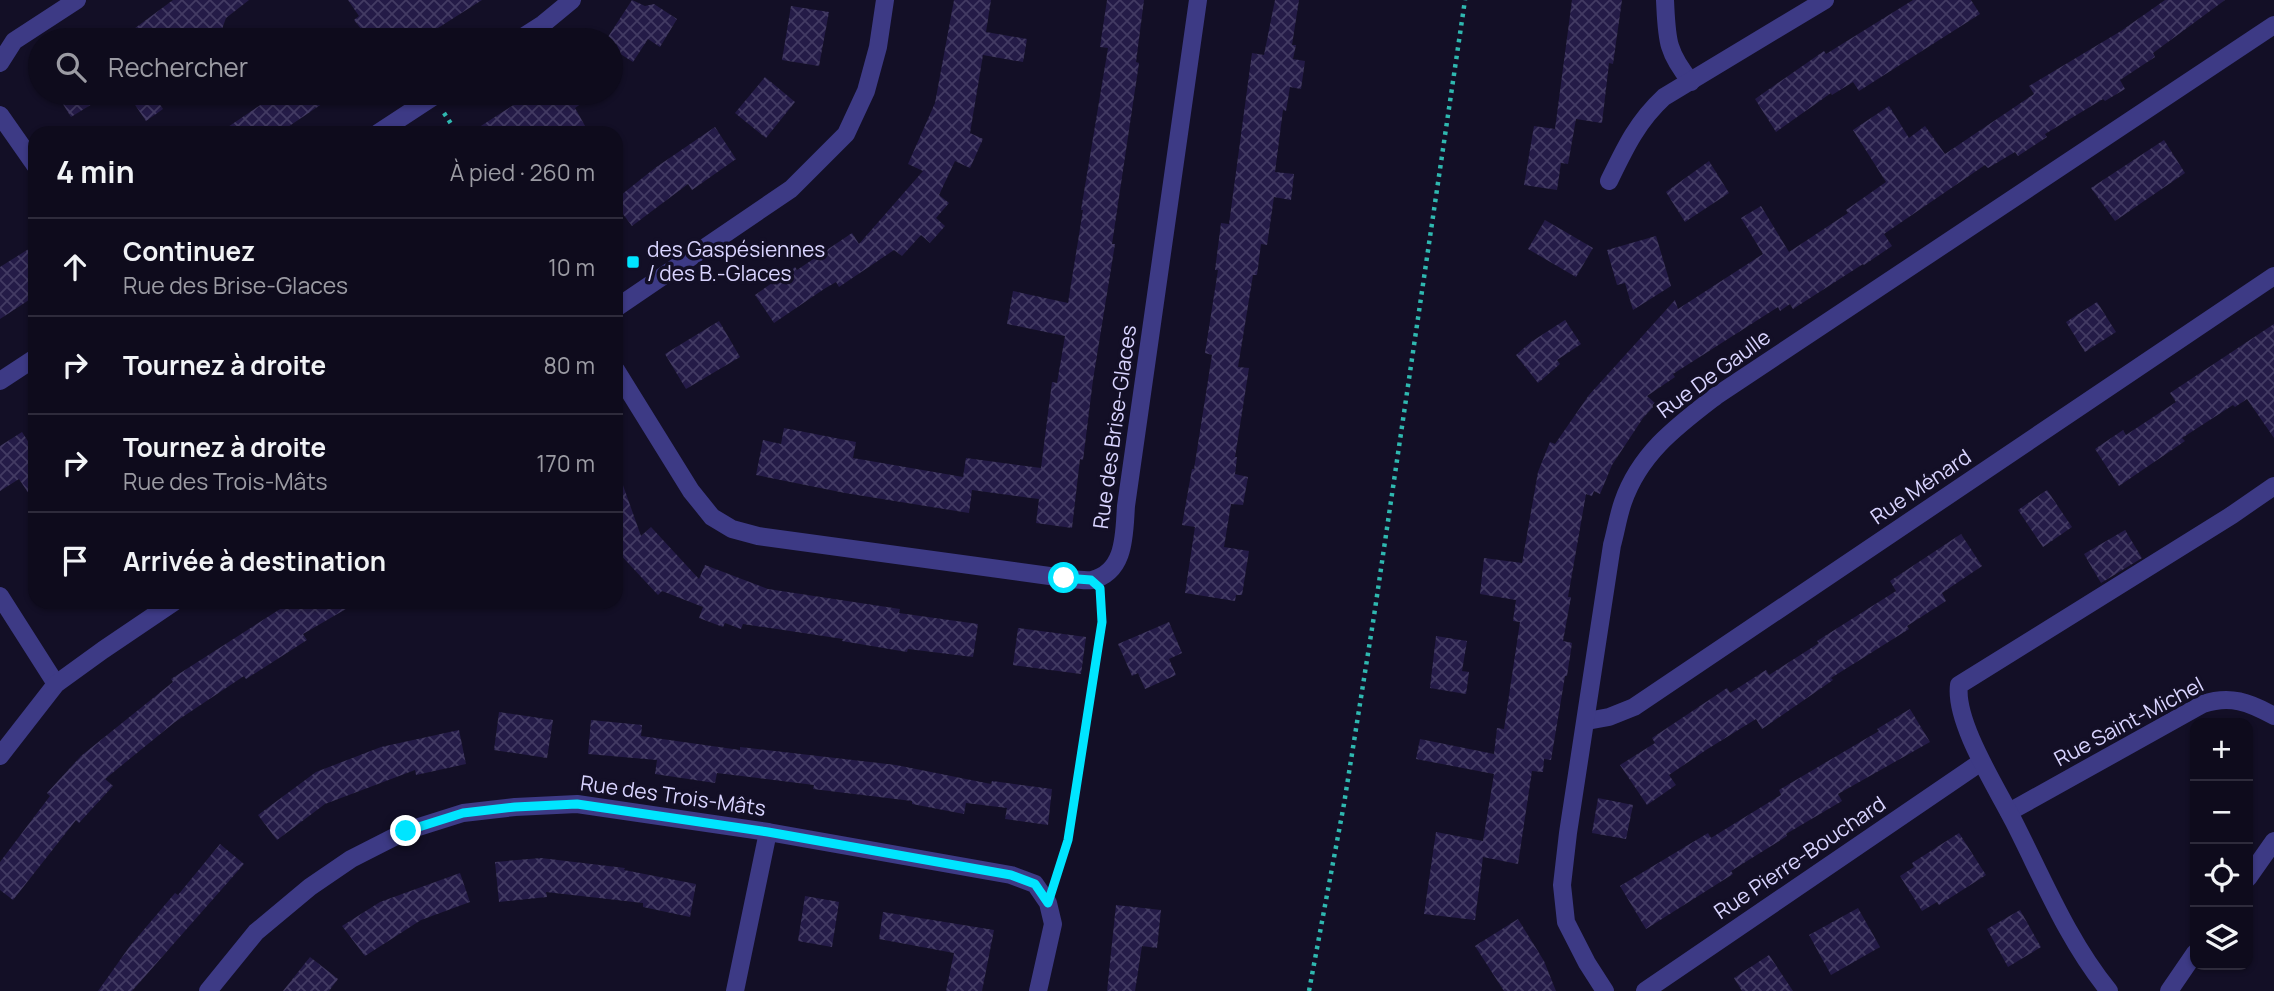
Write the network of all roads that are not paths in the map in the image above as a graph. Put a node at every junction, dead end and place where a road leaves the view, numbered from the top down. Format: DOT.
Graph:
graph roads {
  1 [pos="77,0"];
  2 [pos="572,0"];
  3 [pos="886,0"];
  4 [pos="1198,0"];
  5 [pos="1665,0"];
  6 [pos="1825,0"];
  7 [pos="2274,25"];
  8 [pos="34,28"];
  9 [pos="537,28"];
  10 [pos="28,32"];
  11 [pos="0,63"];
  12 [pos="1691,82"];
  13 [pos="421,105"];
  14 [pos="0,115"];
  15 [pos="389,126"];
  16 [pos="28,155"];
  17 [pos="1609,181"];
  18 [pos="2274,276"];
  19 [pos="623,303"];
  20 [pos="28,363"];
  21 [pos="0,381"];
  22 [pos="623,381"];
  23 [pos="2274,486"];
  24 [pos="0,596"];
  25 [pos="164,609"];
  26 [pos="57,684"];
  27 [pos="2274,716"];
  28 [pos="1587,720"];
  29 [pos="0,756"];
  30 [pos="1981,762"];
  31 [pos="2009,812"];
  32 [pos="768,832"];
  33 [pos="2274,841"];
  34 [pos="2253,871"];
  35 [pos="2190,960"];
  36 [pos="208,991"];
  37 [pos="735,991"];
  38 [pos="1038,991"];
  39 [pos="1605,991"];
  40 [pos="1645,991"];
  41 [pos="2109,991"];
  42 [pos="2169,991"];
  1 -- 8 [label="street"];
  2 -- 9 [label="street"];
  3 -- 19 [label="street"];
  4 -- 22 [label="street, Rue des Brise-Glaces"];
  5 -- 12 [label="street"];
  6 -- 12 [label="street"];
  7 -- 28 [label="street, Rue De Gaulle"];
  10 -- 11 [label="street"];
  12 -- 17 [label="street"];
  13 -- 15 [label="street"];
  14 -- 16 [label="street"];
  18 -- 28 [label="street, Rue Ménard"];
  20 -- 21 [label="street"];
  23 -- 30 [label="street"];
  24 -- 26 [label="street"];
  25 -- 26 [label="street"];
  26 -- 29 [label="street"];
  27 -- 31 [label="street, Rue Saint-Michel"];
  28 -- 39 [label="street, Rue De Gaulle"];
  30 -- 31 [label="street"];
  30 -- 40 [label="street, Rue Pierre-Bouchard"];
  31 -- 41 [label="street"];
  32 -- 36 [label="street, Rue des Trois-Mâts"];
  32 -- 37 [label="street"];
  32 -- 38 [label="street, Rue des Trois-Mâts"];
  33 -- 34 [label="street"];
  35 -- 42 [label="street"];
}
